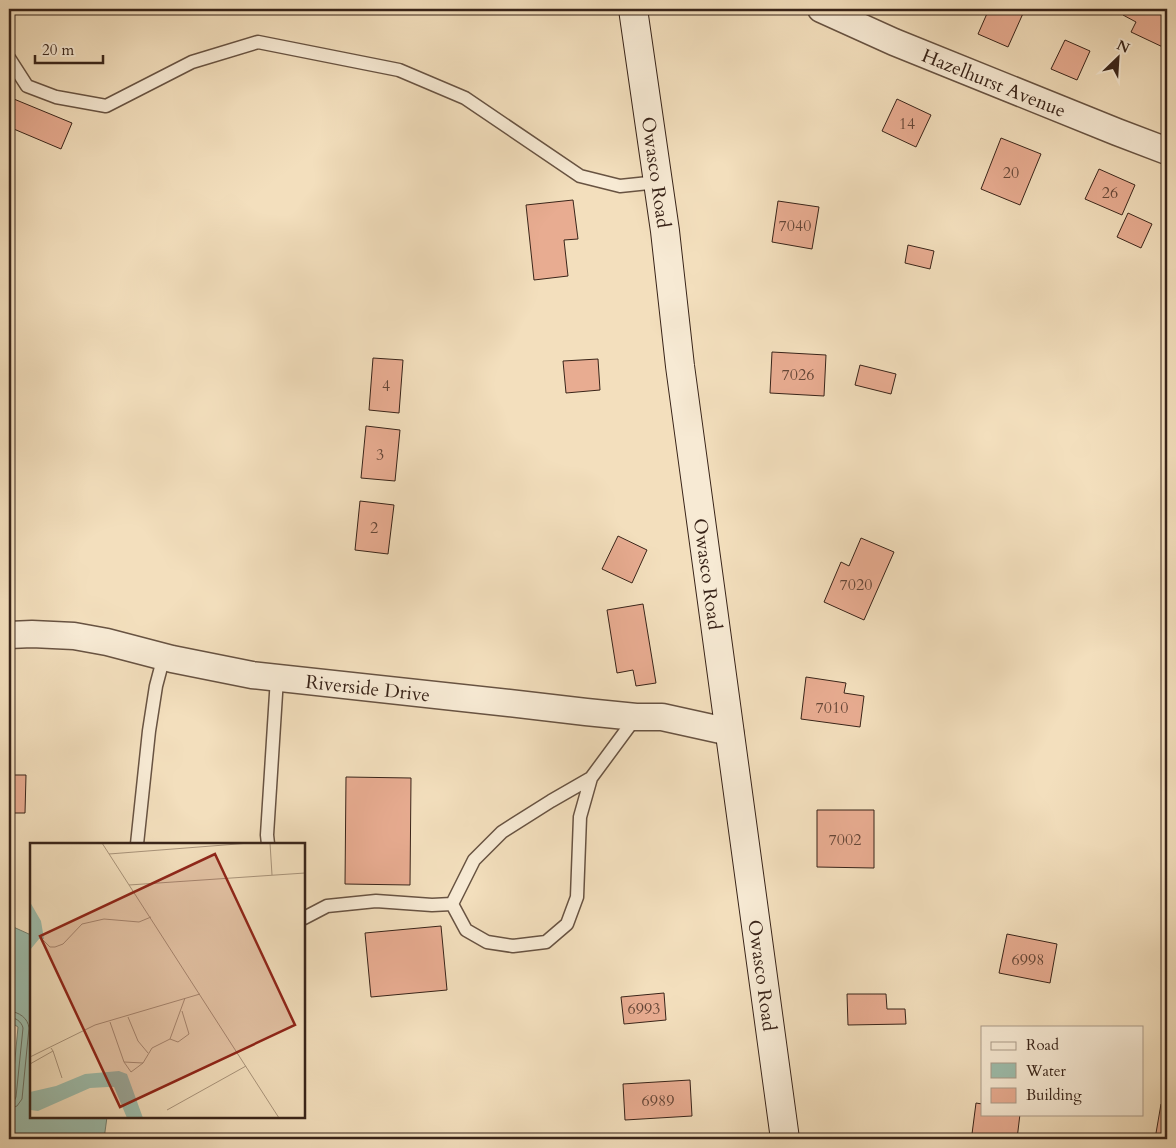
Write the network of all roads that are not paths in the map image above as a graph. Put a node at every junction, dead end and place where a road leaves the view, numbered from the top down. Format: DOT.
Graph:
graph roads {
  1 [pos="633,9"];
  2 [pos="821,9"];
  3 [pos="9,58"];
  4 [pos="1167,151"];
  5 [pos="658,182"];
  6 [pos="9,635"];
  7 [pos="164,656"];
  8 [pos="277,678"];
  9 [pos="636,717"];
  10 [pos="730,732"];
  11 [pos="591,778"];
  12 [pos="137,843"];
  13 [pos="268,843"];
  14 [pos="452,904"];
  15 [pos="305,917"];
  16 [pos="785,1139"];
  1 -- 5 [label="main road, Owasco Road"];
  2 -- 4 [label="street, Hazelhurst Avenue"];
  3 -- 5 [label="lane"];
  5 -- 10 [label="main road, Owasco Road"];
  6 -- 7 [label="street, Riverside Drive"];
  7 -- 8 [label="street, Riverside Drive"];
  7 -- 12 [label="lane"];
  8 -- 9 [label="street, Riverside Drive"];
  8 -- 13 [label="lane"];
  9 -- 10 [label="street, Riverside Drive"];
  9 -- 11 [label="lane"];
  10 -- 16 [label="main road, Owasco Road"];
  11 -- 14 [label="lane"];
  11 -- 14 [label="lane"];
  14 -- 15 [label="lane"];
}
